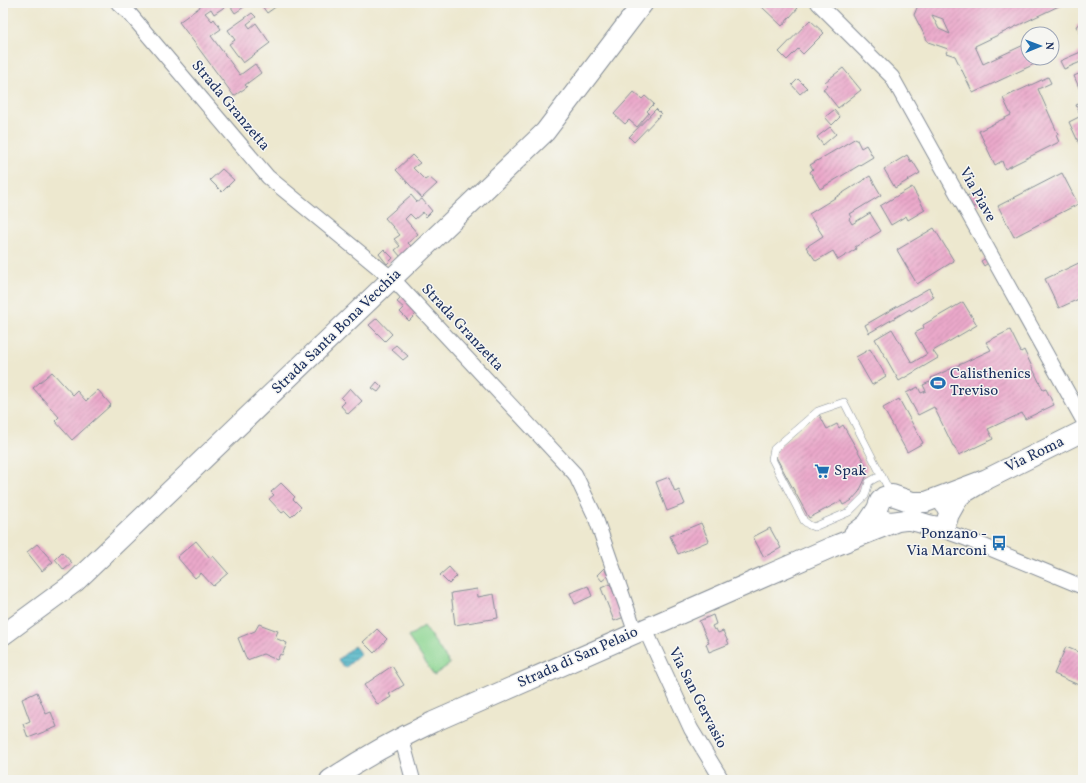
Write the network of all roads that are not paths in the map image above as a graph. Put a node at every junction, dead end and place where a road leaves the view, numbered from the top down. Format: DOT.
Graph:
graph roads {
  1 [pos="118,3"];
  2 [pos="643,3"];
  3 [pos="818,3"];
  4 [pos="393,279"];
  5 [pos="1083,420"];
  6 [pos="1083,431"];
  7 [pos="882,476"];
  8 [pos="987,479"];
  9 [pos="892,496"];
  10 [pos="941,496"];
  11 [pos="881,519"];
  12 [pos="951,527"];
  13 [pos="1083,587"];
  14 [pos="640,632"];
  15 [pos="3,635"];
  16 [pos="401,736"];
  17 [pos="330,780"];
  18 [pos="413,780"];
  19 [pos="722,780"];
  1 -- 4 [label="street, Strada Granzetta"];
  2 -- 4 [label="main road, Strada Santa Bona Vecchia"];
  3 -- 5 [label="street, Via Piave"];
  4 -- 14 [label="street, Strada Granzetta"];
  4 -- 15 [label="main road, Strada Santa Bona Vecchia"];
  6 -- 8 [label="main road, Via Roma"];
  7 -- 7 [label="lane"];
  7 -- 9 [label="lane"];
  8 -- 10 [label="main road, Via Roma"];
  8 -- 12 [label="main road, Via Roma"];
  9 -- 10 [label="main road, Via Roma"];
  9 -- 11 [label="main road, Strada di San Pelaio"];
  10 -- 12 [label="main road"];
  11 -- 12 [label="main road"];
  11 -- 14 [label="main road, Strada di San Pelaio"];
  12 -- 13 [label="street"];
  14 -- 16 [label="main road, Strada di San Pelaio"];
  14 -- 19 [label="street, Via San Gervasio"];
  16 -- 17 [label="main road, Strada di San Pelaio"];
  16 -- 18 [label="street"];
}
